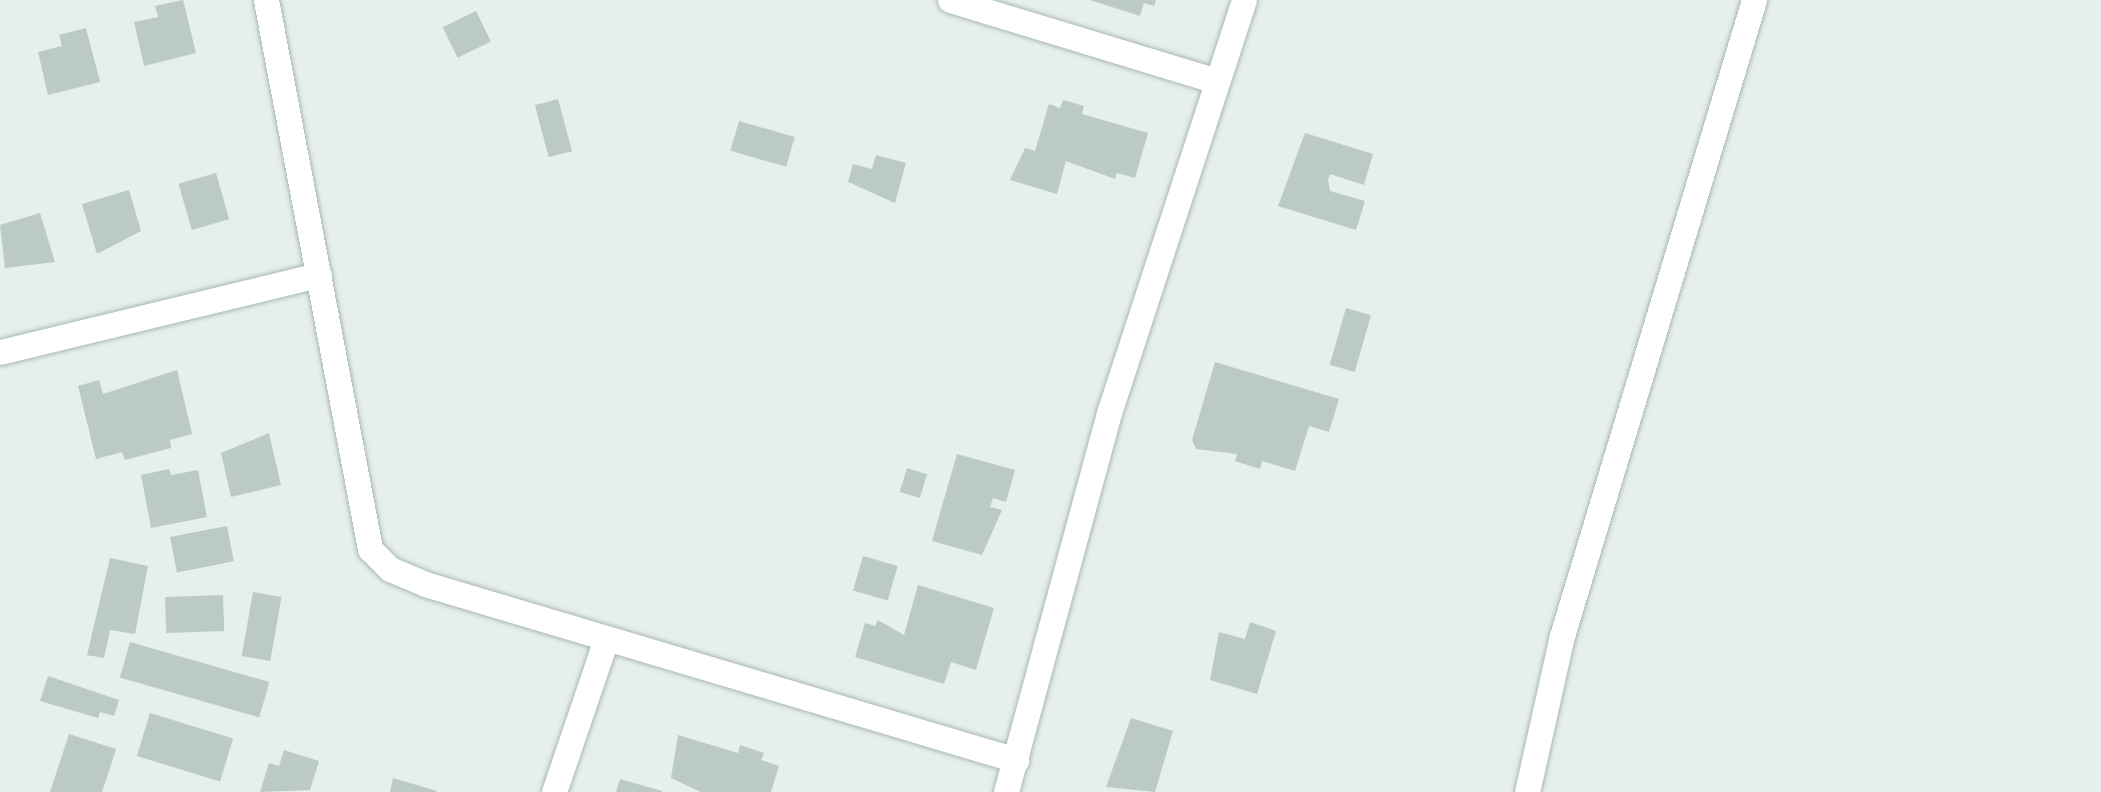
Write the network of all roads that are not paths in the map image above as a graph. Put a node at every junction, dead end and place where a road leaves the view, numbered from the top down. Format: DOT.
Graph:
graph roads {
  1 [pos="266,0"];
  2 [pos="950,0"];
  3 [pos="1244,0"];
  4 [pos="1754,0"];
  5 [pos="1218,82"];
  6 [pos="319,274"];
  7 [pos="0,352"];
  8 [pos="606,639"];
  9 [pos="1016,760"];
  10 [pos="554,792"];
  11 [pos="1006,792"];
  12 [pos="1527,792"];
  1 -- 6 [label="street"];
  2 -- 5 [label="street"];
  3 -- 5 [label="street"];
  4 -- 12 [label="street"];
  5 -- 9 [label="street"];
  6 -- 7 [label="street"];
  6 -- 8 [label="street"];
  8 -- 9 [label="street"];
  8 -- 10 [label="street"];
  9 -- 11 [label="street"];
}
